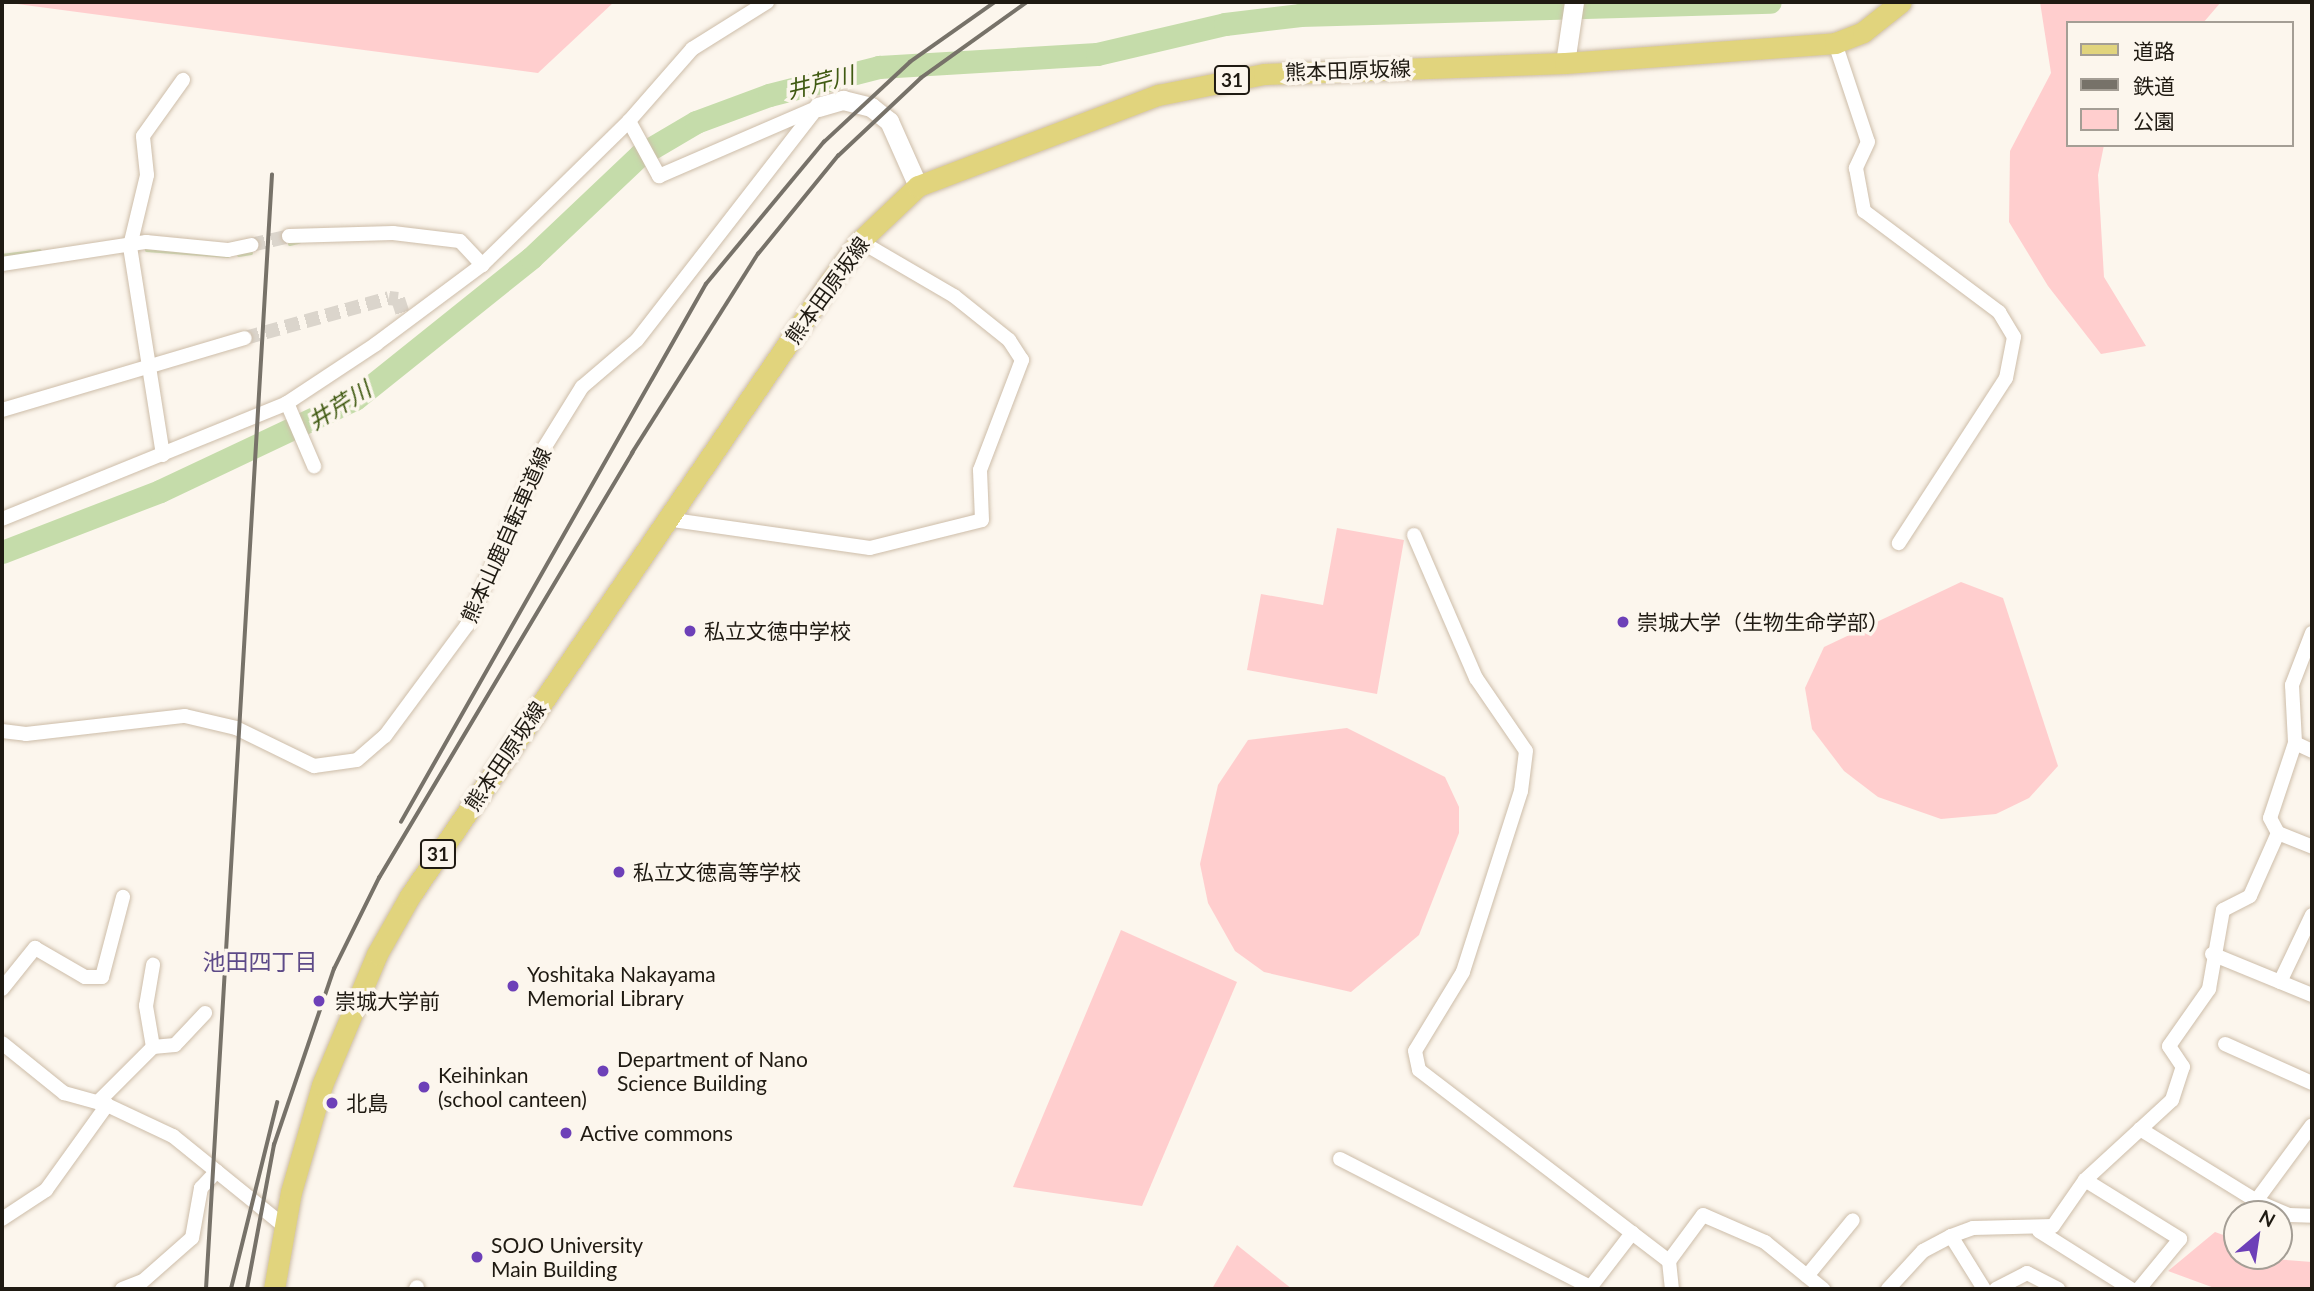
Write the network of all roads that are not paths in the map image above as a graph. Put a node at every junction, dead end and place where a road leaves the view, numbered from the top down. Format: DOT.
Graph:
graph roads {
  1 [pos="766,2"];
  2 [pos="1574,2"];
  3 [pos="1901,2"];
  4 [pos="1835,43"];
  5 [pos="1565,63"];
  6 [pos="183,80"];
  7 [pos="818,107"];
  8 [pos="629,121"];
  9 [pos="918,186"];
  10 [pos="289,236"];
  11 [pos="860,241"];
  12 [pos="251,245"];
  13 [pos="130,246"];
  14 [pos="2,264"];
  15 [pos="482,265"];
  16 [pos="245,338"];
  17 [pos="149,368"];
  18 [pos="287,403"];
  19 [pos="2,410"];
  20 [pos="163,456"];
  21 [pos="314,466"];
  22 [pos="2,519"];
  23 [pos="666,519"];
  24 [pos="1413,536"];
  25 [pos="1899,543"];
  26 [pos="2312,634"];
  27 [pos="2,730"];
  28 [pos="2295,743"];
  29 [pos="2312,751"];
  30 [pos="2278,833"];
  31 [pos="2312,847"];
  32 [pos="123,897"];
  33 [pos="2312,915"];
  34 [pos="2213,954"];
  35 [pos="153,965"];
  36 [pos="4,979"];
  37 [pos="2280,982"];
  38 [pos="2312,995"];
  39 [pos="205,1013"];
  40 [pos="2,1043"];
  41 [pos="2225,1044"];
  42 [pos="153,1047"];
  43 [pos="2312,1083"];
  44 [pos="103,1103"];
  45 [pos="2312,1125"];
  46 [pos="2140,1129"];
  47 [pos="1339,1159"];
  48 [pos="217,1171"];
  49 [pos="2085,1180"];
  50 [pos="2254,1200"];
  51 [pos="2257,1200"];
  52 [pos="2293,1215"];
  53 [pos="2312,1216"];
  54 [pos="2,1219"];
  55 [pos="1853,1220"];
  56 [pos="284,1225"];
  57 [pos="2039,1231"];
  58 [pos="1632,1233"];
  59 [pos="1951,1236"];
  60 [pos="1669,1261"];
  61 [pos="1807,1276"];
  62 [pos="1590,1288"];
  63 [pos="122,1289"];
  64 [pos="274,1289"];
  65 [pos="1672,1289"];
  66 [pos="1823,1289"];
  67 [pos="1888,1289"];
  68 [pos="1984,1289"];
  69 [pos="1996,1289"];
  70 [pos="2058,1289"];
  71 [pos="2132,1289"];
  72 [pos="2139,1289"];
  1 -- 8 [label="street"];
  2 -- 5 [label="main road"];
  3 -- 4 [label="main road, 熊本田原坂線 / 31"];
  4 -- 5 [label="main road, 熊本田原坂線 / 31"];
  4 -- 25 [label="street"];
  5 -- 9 [label="main road, 熊本田原坂線 / 31"];
  6 -- 13 [label="street"];
  7 -- 8 [label="street"];
  7 -- 9 [label="main road"];
  7 -- 27 [label="street, 熊本山鹿自転車道線"];
  8 -- 15 [label="street"];
  9 -- 11 [label="main road, 熊本田原坂線 / 31"];
  10 -- 15 [label="street"];
  11 -- 23 [label="main road, 熊本田原坂線 / 31"];
  11 -- 23 [label="street"];
  12 -- 13 [label="street"];
  13 -- 14 [label="street"];
  13 -- 17 [label="street"];
  15 -- 18 [label="street"];
  16 -- 17 [label="street"];
  17 -- 19 [label="street"];
  17 -- 20 [label="street"];
  18 -- 20 [label="street"];
  18 -- 21 [label="street"];
  20 -- 22 [label="street"];
  23 -- 56 [label="main road, 熊本田原坂線 / 31"];
  24 -- 58 [label="street"];
  26 -- 28 [label="street"];
  28 -- 29 [label="street"];
  28 -- 30 [label="street"];
  30 -- 31 [label="street"];
  30 -- 34 [label="street"];
  32 -- 36 [label="street"];
  33 -- 37 [label="street"];
  34 -- 37 [label="street"];
  34 -- 46 [label="street"];
  35 -- 42 [label="street"];
  37 -- 38 [label="street"];
  39 -- 42 [label="street"];
  40 -- 44 [label="street"];
  41 -- 43 [label="street"];
  42 -- 44 [label="street"];
  44 -- 48 [label="street"];
  44 -- 54 [label="street"];
  45 -- 51 [label="street"];
  46 -- 49 [label="street"];
  46 -- 50 [label="street"];
  47 -- 62 [label="street"];
  48 -- 56 [label="street"];
  48 -- 63 [label="street"];
  49 -- 57 [label="street"];
  49 -- 72 [label="street"];
  52 -- 53 [label="street"];
  55 -- 61 [label="street"];
  56 -- 64 [label="main road, 熊本田原坂線 / 31"];
  57 -- 59 [label="street"];
  57 -- 71 [label="street"];
  58 -- 60 [label="street"];
  58 -- 62 [label="street"];
  59 -- 67 [label="street"];
  59 -- 68 [label="street"];
  60 -- 61 [label="street"];
  60 -- 65 [label="street"];
  61 -- 66 [label="street"];
  69 -- 70 [label="street"];
}
